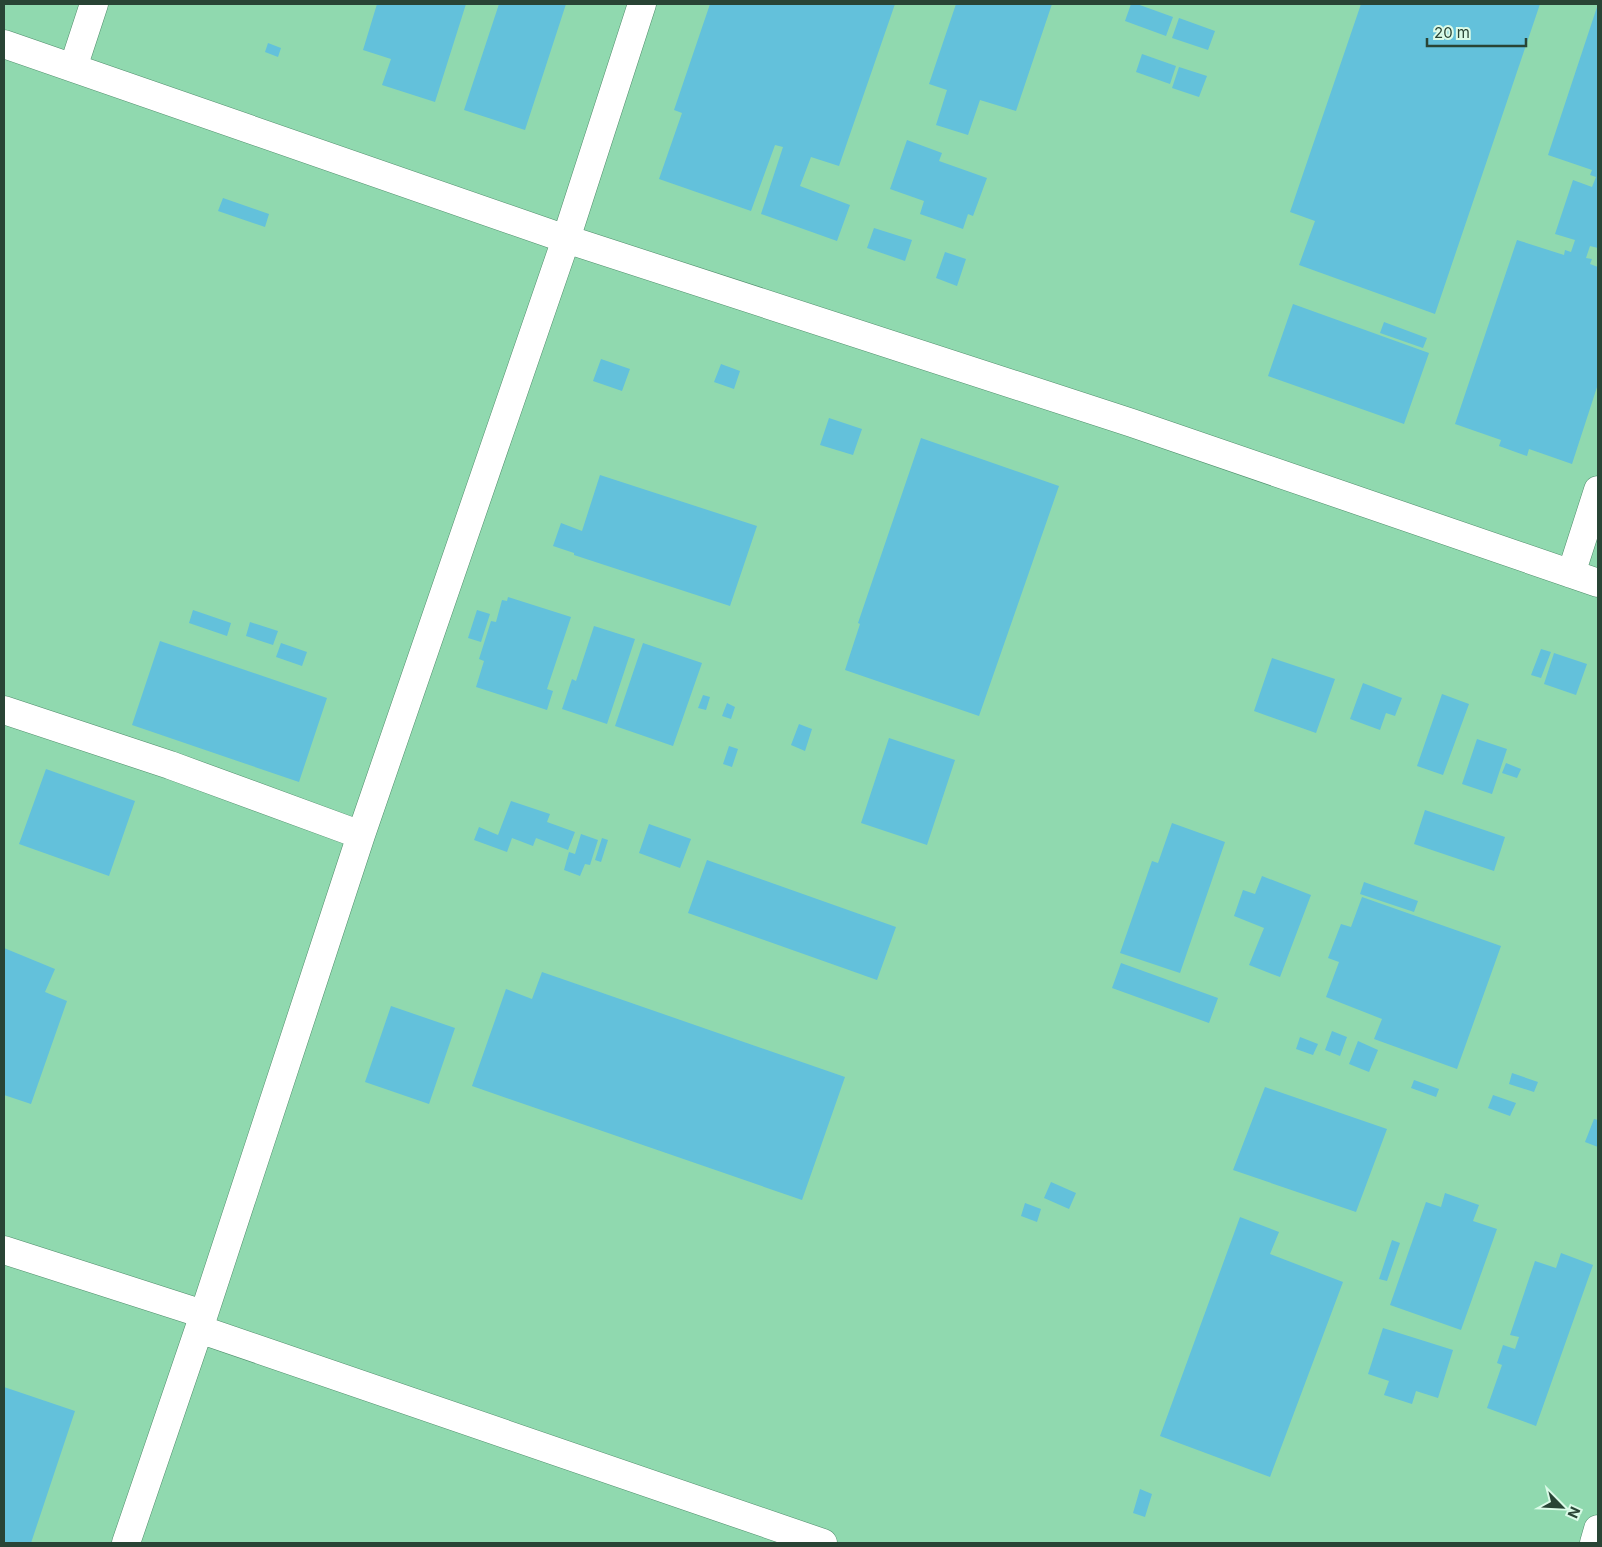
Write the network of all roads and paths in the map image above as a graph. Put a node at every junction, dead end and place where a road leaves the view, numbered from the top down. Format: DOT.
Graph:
graph roads {
  1 [pos="94,4"];
  2 [pos="642,4"];
  3 [pos="4,44"];
  4 [pos="73,68"];
  5 [pos="566,239"];
  6 [pos="1598,490"];
  7 [pos="1571,574"];
  8 [pos="1598,583"];
  9 [pos="4,710"];
  10 [pos="361,835"];
  11 [pos="4,1250"];
  12 [pos="201,1321"];
  13 [pos="1598,1529"];
  14 [pos="126,1543"];
  15 [pos="823,1543"];
  16 [pos="1594,1543"];
  1 -- 4 [label="lane"];
  2 -- 5 [label="lane"];
  3 -- 4 [label="lane"];
  4 -- 5 [label="lane"];
  5 -- 7 [label="lane"];
  5 -- 10 [label="lane"];
  6 -- 7 [label="lane"];
  7 -- 8 [label="lane"];
  9 -- 10 [label="lane"];
  10 -- 12 [label="lane"];
  11 -- 12 [label="lane"];
  12 -- 14 [label="lane"];
  12 -- 15 [label="lane"];
  13 -- 16 [label="lane"];
}
